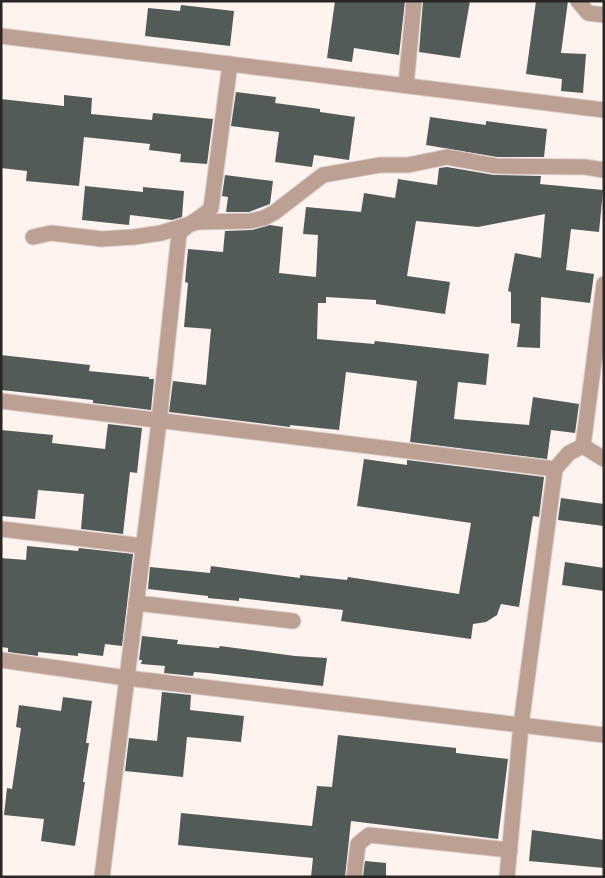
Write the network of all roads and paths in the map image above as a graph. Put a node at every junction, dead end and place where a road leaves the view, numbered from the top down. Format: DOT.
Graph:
graph roads {
  1 [pos="414,1"];
  2 [pos="578,1"];
  3 [pos="604,15"];
  4 [pos="1,36"];
  5 [pos="230,64"];
  6 [pos="406,86"];
  7 [pos="604,110"];
  8 [pos="604,170"];
  9 [pos="185,226"];
  10 [pos="33,237"];
  11 [pos="604,284"];
  12 [pos="1,401"];
  13 [pos="159,422"];
  14 [pos="583,446"];
  15 [pos="604,459"];
  16 [pos="555,469"];
  17 [pos="1,529"];
  18 [pos="143,546"];
  19 [pos="136,603"];
  20 [pos="293,621"];
  21 [pos="1,660"];
  22 [pos="127,678"];
  23 [pos="521,725"];
  24 [pos="604,734"];
  25 [pos="510,850"];
  26 [pos="102,877"];
  27 [pos="354,877"];
  28 [pos="507,877"];
  1 -- 6 [label="street"];
  2 -- 3 [label="street"];
  4 -- 5 [label="street"];
  5 -- 6 [label="street"];
  5 -- 9 [label="street"];
  6 -- 7 [label="street"];
  8 -- 9 [label="street"];
  9 -- 10 [label="street"];
  9 -- 13 [label="street"];
  11 -- 14 [label="street"];
  12 -- 13 [label="street"];
  13 -- 16 [label="street"];
  13 -- 18 [label="street"];
  14 -- 15 [label="street"];
  14 -- 16 [label="street"];
  16 -- 23 [label="street"];
  17 -- 18 [label="street"];
  18 -- 19 [label="street"];
  19 -- 20 [label="street"];
  19 -- 22 [label="street"];
  21 -- 22 [label="street"];
  22 -- 23 [label="street"];
  22 -- 26 [label="street"];
  23 -- 24 [label="street"];
  23 -- 25 [label="street"];
  25 -- 27 [label="street"];
  25 -- 28 [label="street"];
}
